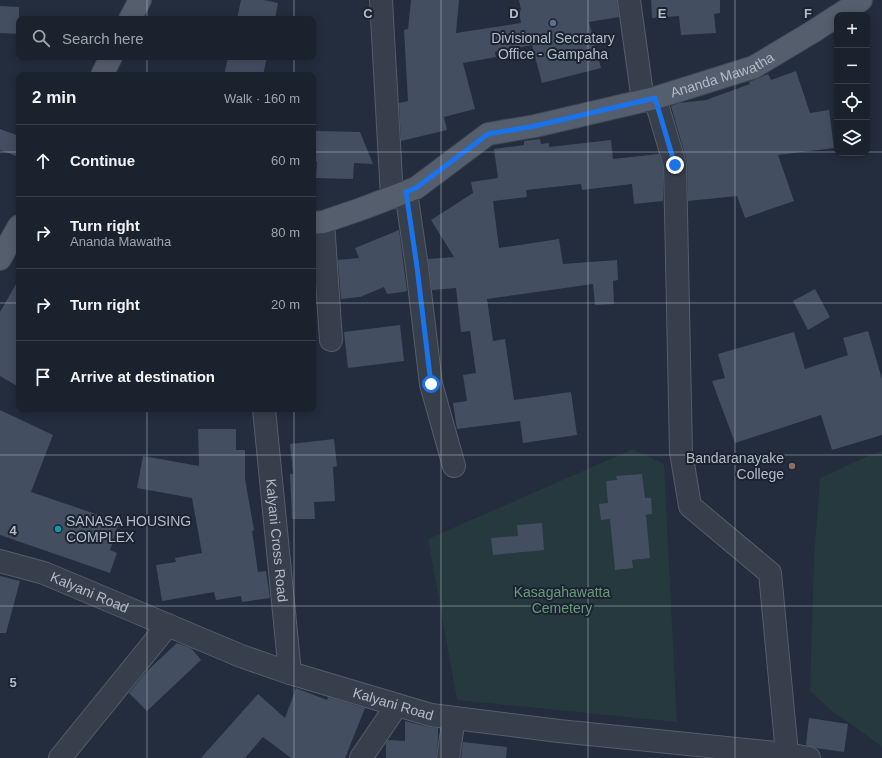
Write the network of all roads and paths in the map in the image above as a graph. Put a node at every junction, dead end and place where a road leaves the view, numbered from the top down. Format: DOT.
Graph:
graph roads {
  1 [pos="140,0"];
  2 [pos="381,0"];
  3 [pos="629,0"];
  4 [pos="861,0"];
  5 [pos="844,12"];
  6 [pos="132,16"];
  7 [pos="834,18"];
  8 [pos="110,60"];
  9 [pos="104,72"];
  10 [pos="649,100"];
  11 [pos="399,195"];
  12 [pos="318,223"];
  13 [pos="16,232"];
  14 [pos="0,259"];
  15 [pos="331,340"];
  16 [pos="264,412"];
  17 [pos="454,466"];
  18 [pos="0,561"];
  19 [pos="168,625"];
  20 [pos="290,673"];
  21 [pos="396,705"];
  22 [pos="454,718"];
  23 [pos="650,749"];
  24 [pos="786,754"];
  25 [pos="60,758"];
  26 [pos="361,758"];
  27 [pos="448,758"];
  28 [pos="809,758"];
  1 -- 6 [label="main road"];
  2 -- 11 [label="street"];
  3 -- 10 [label="street"];
  4 -- 5 [label="main road, Ananda Mawatha"];
  7 -- 10 [label="main road, Ananda Mawatha"];
  8 -- 9 [label="main road"];
  10 -- 11 [label="main road, Ananda Mawatha"];
  10 -- 24 [label="street"];
  11 -- 12 [label="main road, Ananda Mawatha"];
  11 -- 17 [label="street"];
  12 -- 15 [label="street"];
  13 -- 14 [label="main road"];
  16 -- 20 [label="street, Kalyani Cross Road"];
  18 -- 19 [label="street, Kalyani Road"];
  19 -- 20 [label="street, Kalyani Road"];
  19 -- 25 [label="street"];
  20 -- 21 [label="street, Kalyani Road"];
  21 -- 22 [label="street, Kalyani Road"];
  21 -- 26 [label="street"];
  22 -- 23 [label="street, Kalyani Road"];
  22 -- 27 [label="street"];
  23 -- 24 [label="street, Kalyani Road"];
  24 -- 28 [label="street, Kalyani Road"];
}
